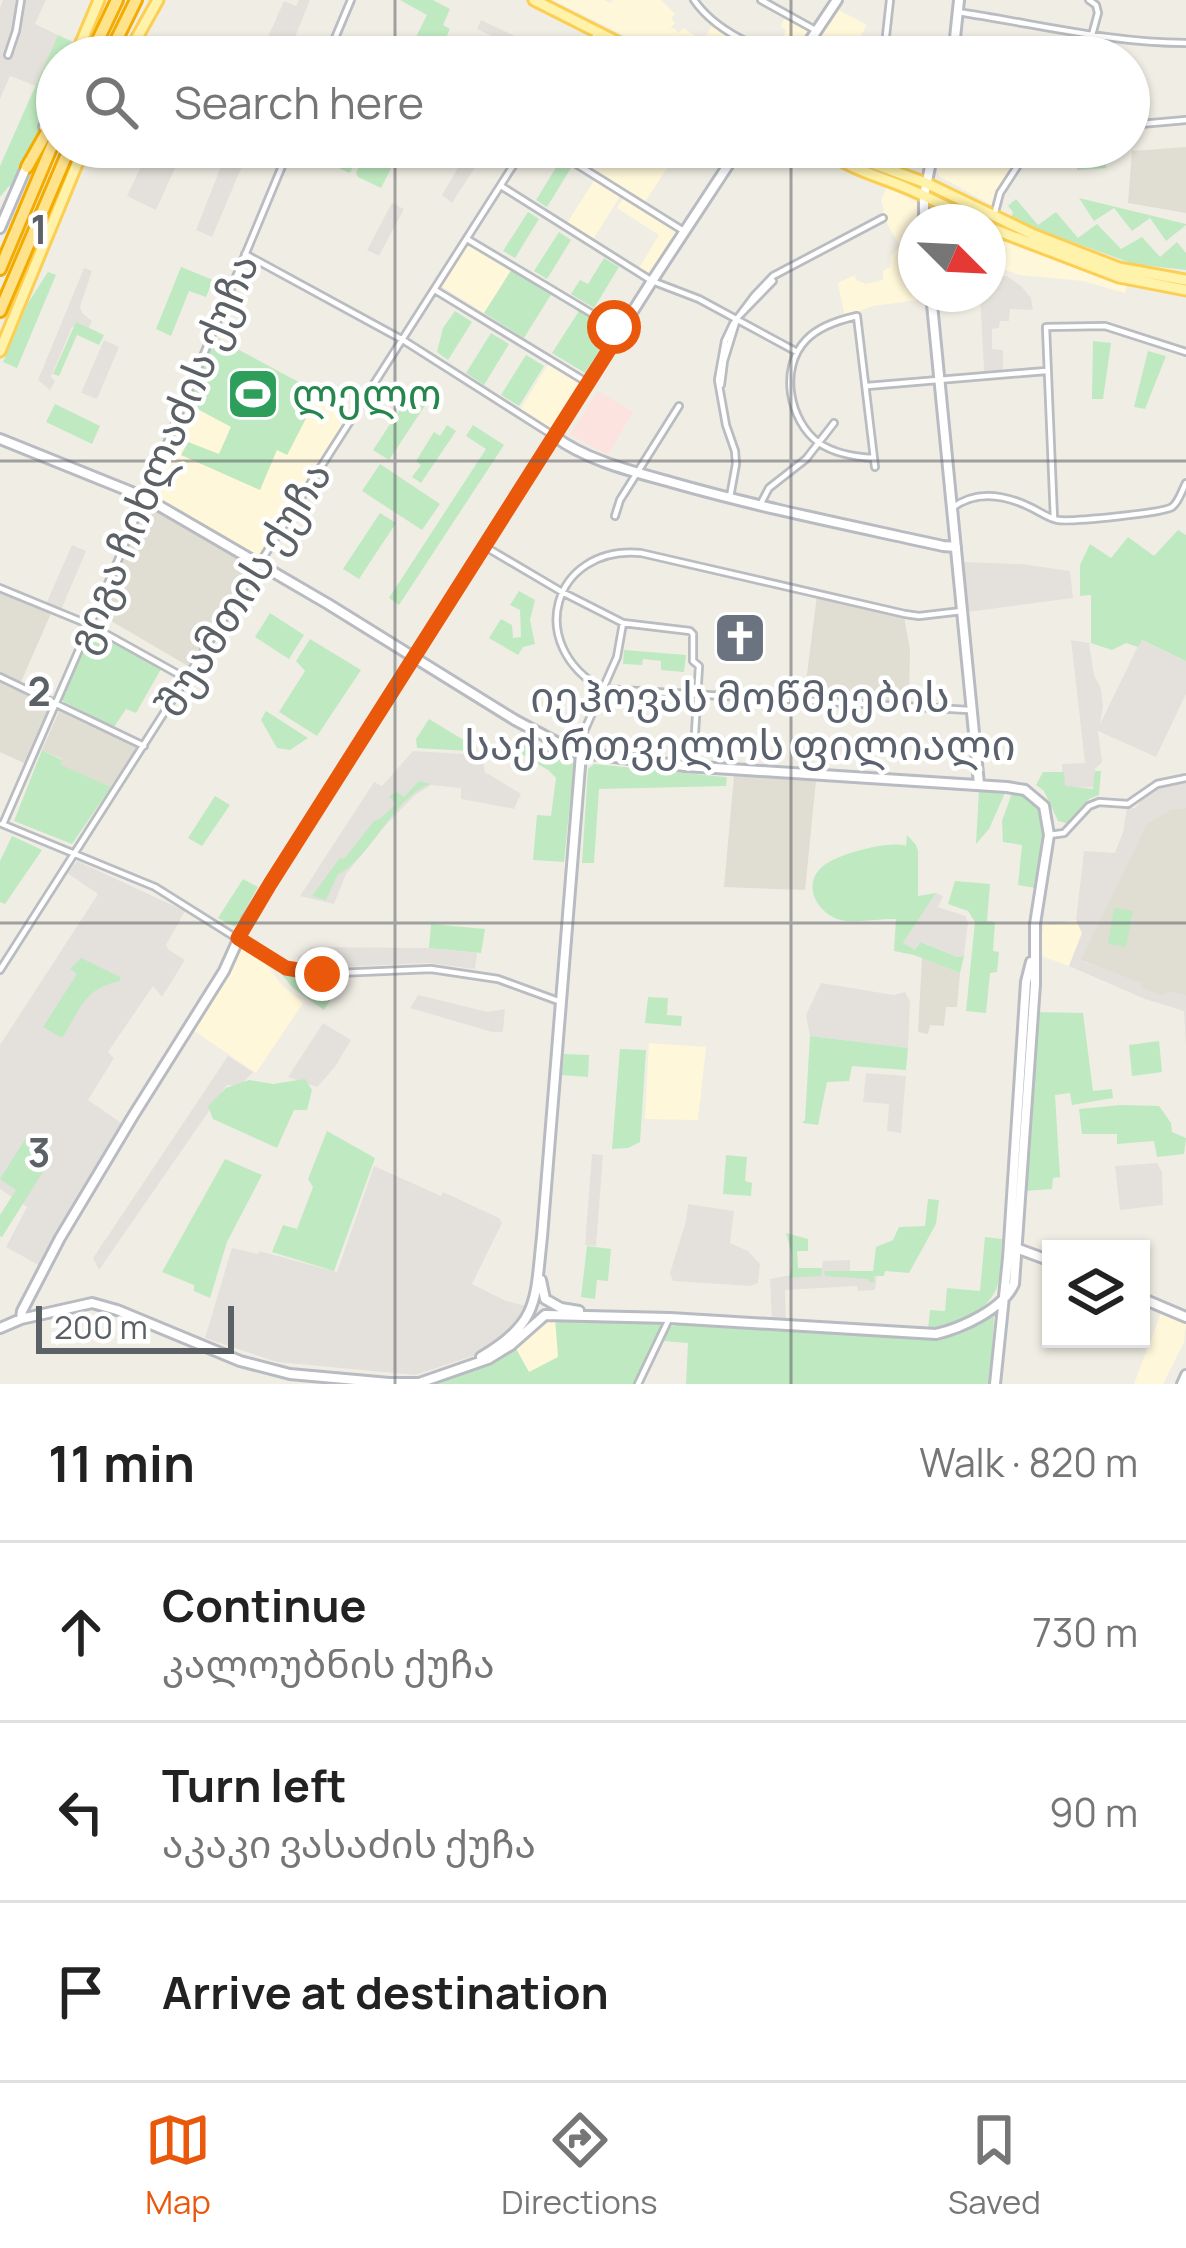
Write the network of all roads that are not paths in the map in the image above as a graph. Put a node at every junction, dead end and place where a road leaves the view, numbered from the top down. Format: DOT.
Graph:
graph roads {
  1 [pos="20,0"];
  2 [pos="99,0"];
  3 [pos="117,0"];
  4 [pos="136,0"];
  5 [pos="158,0"];
  6 [pos="351,0"];
  7 [pos="534,0"];
  8 [pos="694,0"];
  9 [pos="760,0"];
  10 [pos="837,0"];
  11 [pos="890,0"];
  12 [pos="958,0"];
  13 [pos="1089,0"];
  14 [pos="957,12"];
  15 [pos="817,31"];
  16 [pos="598,32"];
  17 [pos="1092,34"];
  18 [pos="84,36"];
  19 [pos="100,36"];
  20 [pos="118,36"];
  21 [pos="138,36"];
  22 [pos="336,36"];
  23 [pos="595,36"];
  24 [pos="606,36"];
  25 [pos="739,36"];
  26 [pos="814,36"];
  27 [pos="886,36"];
  28 [pos="955,36"];
  29 [pos="1107,36"];
  30 [pos="1150,42"];
  31 [pos="1186,43"];
  32 [pos="8,56"];
  33 [pos="1186,119"];
  34 [pos="1150,122"];
  35 [pos="36,147"];
  36 [pos="36,152"];
  37 [pos="27,167"];
  38 [pos="43,168"];
  39 [pos="61,168"];
  40 [pos="75,168"];
  41 [pos="281,168"];
  42 [pos="513,168"];
  43 [pos="583,168"];
  44 [pos="726,168"];
  45 [pos="857,168"];
  46 [pos="884,168"];
  47 [pos="929,168"];
  48 [pos="1017,168"];
  49 [pos="926,183"];
  50 [pos="501,186"];
  51 [pos="923,196"];
  52 [pos="923,204"];
  53 [pos="940,204"];
  54 [pos="960,204"];
  55 [pos="996,204"];
  56 [pos="0,228"];
  57 [pos="1006,228"];
  58 [pos="1006,229"];
  59 [pos="684,231"];
  60 [pos="467,239"];
  61 [pos="245,254"];
  62 [pos="0,269"];
  63 [pos="1186,280"];
  64 [pos="652,281"];
  65 [pos="435,290"];
  66 [pos="1186,290"];
  67 [pos="0,311"];
  68 [pos="933,312"];
  69 [pos="738,319"];
  70 [pos="621,331"];
  71 [pos="403,340"];
  72 [pos="0,351"];
  73 [pos="797,352"];
  74 [pos="1186,352"];
  75 [pos="1047,371"];
  76 [pos="939,379"];
  77 [pos="588,383"];
  78 [pos="867,386"];
  79 [pos="679,406"];
  80 [pos="834,423"];
  81 [pos="554,436"];
  82 [pos="0,439"];
  83 [pos="819,442"];
  84 [pos="874,458"];
  85 [pos="875,467"];
  86 [pos="637,473"];
  87 [pos="1186,483"];
  88 [pos="144,497"];
  89 [pos="729,498"];
  90 [pos="760,505"];
  91 [pos="952,508"];
  92 [pos="615,516"];
  93 [pos="1054,519"];
  94 [pos="484,545"];
  95 [pos="956,547"];
  96 [pos="260,563"];
  97 [pos="0,588"];
  98 [pos="562,592"];
  99 [pos="962,610"];
  100 [pos="622,623"];
  101 [pos="90,625"];
  102 [pos="413,656"];
  103 [pos="0,677"];
  104 [pos="187,679"];
  105 [pos="603,688"];
  106 [pos="697,696"];
  107 [pos="57,703"];
  108 [pos="972,710"];
  109 [pos="144,746"];
  110 [pos="578,753"];
  111 [pos="693,767"];
  112 [pos="1186,778"];
  113 [pos="979,784"];
  114 [pos="1,824"];
  115 [pos="1049,835"];
  116 [pos="74,854"];
  117 [pos="238,938"];
  118 [pos="0,970"];
  119 [pos="561,1002"];
  120 [pos="542,1242"];
  121 [pos="1012,1247"];
  122 [pos="1042,1258"];
  123 [pos="1013,1289"];
  124 [pos="546,1300"];
  125 [pos="1002,1301"];
  126 [pos="1150,1302"];
  127 [pos="533,1305"];
  128 [pos="1007,1312"];
  129 [pos="543,1315"];
  130 [pos="613,1316"];
  131 [pos="1186,1317"];
  132 [pos="670,1318"];
  133 [pos="21,1319"];
  134 [pos="0,1328"];
  135 [pos="1000,1330"];
  136 [pos="467,1365"];
  137 [pos="1186,1375"];
  138 [pos="354,1382"];
  139 [pos="419,1383"];
  140 [pos="638,1384"];
  141 [pos="995,1384"];
  142 [pos="1182,1384"];
  1 -- 32 [label="street"];
  2 -- 18 [label="main road"];
  3 -- 19 [label="highway"];
  4 -- 20 [label="highway"];
  5 -- 21 [label="main road"];
  6 -- 22 [label="street"];
  7 -- 16 [label="main road"];
  8 -- 25 [label="street"];
  9 -- 15 [label="street"];
  10 -- 15 [label="street"];
  11 -- 27 [label="street"];
  12 -- 14 [label="street"];
  13 -- 17 [label="street"];
  14 -- 17 [label="street"];
  14 -- 28 [label="street"];
  15 -- 26 [label="street"];
  16 -- 23 [label="street"];
  16 -- 24 [label="main road"];
  17 -- 29 [label="street"];
  30 -- 31 [label="street"];
  33 -- 34 [label="street"];
  35 -- 37 [label="street"];
  36 -- 37 [label="highway"];
  37 -- 56 [label="street"];
  38 -- 62 [label="highway"];
  39 -- 67 [label="highway"];
  40 -- 72 [label="main road"];
  41 -- 61 [label="street, გიგა ჩიხლაძის ქუჩა"];
  42 -- 50 [label="street, შუამთის ქუჩა"];
  43 -- 59 [label="street"];
  44 -- 59 [label="street"];
  45 -- 51 [label="main road"];
  46 -- 49 [label="main road"];
  47 -- 49 [label="street"];
  48 -- 55 [label="street"];
  49 -- 51 [label="street"];
  49 -- 54 [label="main road"];
  50 -- 60 [label="street, შუამთის ქუჩა"];
  50 -- 64 [label="street"];
  51 -- 52 [label="street"];
  51 -- 53 [label="main road"];
  57 -- 63 [label="main road"];
  58 -- 66 [label="main road"];
  59 -- 64 [label="street"];
  60 -- 65 [label="street, შუამთის ქუჩა"];
  60 -- 70 [label="street"];
  61 -- 71 [label="street"];
  61 -- 88 [label="street, გიგა ჩიხლაძის ქუჩა"];
  64 -- 69 [label="street"];
  64 -- 70 [label="street"];
  65 -- 71 [label="street, შუამთის ქუჩა"];
  65 -- 77 [label="street"];
  68 -- 76 [label="street"];
  69 -- 69 [label="street"];
  69 -- 73 [label="street"];
  69 -- 89 [label="street"];
  70 -- 77 [label="street"];
  71 -- 81 [label="street"];
  71 -- 96 [label="street, შუამთის ქუჩა"];
  73 -- 78 [label="street"];
  73 -- 83 [label="street"];
  74 -- 75 [label="street"];
  75 -- 76 [label="street"];
  75 -- 93 [label="street"];
  76 -- 78 [label="street"];
  76 -- 91 [label="street"];
  77 -- 81 [label="street"];
  78 -- 84 [label="street"];
  79 -- 86 [label="street"];
  80 -- 83 [label="street"];
  81 -- 86 [label="street"];
  81 -- 94 [label="street"];
  82 -- 88 [label="street"];
  83 -- 84 [label="street"];
  83 -- 90 [label="street"];
  84 -- 85 [label="street"];
  86 -- 89 [label="street"];
  86 -- 92 [label="street"];
  87 -- 93 [label="street"];
  88 -- 96 [label="street"];
  88 -- 101 [label="street, გიგა ჩიხლაძის ქუჩა"];
  89 -- 90 [label="street"];
  90 -- 95 [label="street"];
  91 -- 93 [label="street"];
  91 -- 95 [label="street"];
  94 -- 98 [label="street"];
  94 -- 102 [label="street"];
  95 -- 99 [label="street"];
  96 -- 102 [label="street"];
  96 -- 104 [label="street, შუამთის ქუჩა"];
  97 -- 101 [label="street"];
  98 -- 99 [label="street"];
  98 -- 100 [label="street"];
  98 -- 105 [label="street"];
  99 -- 108 [label="street"];
  100 -- 105 [label="street"];
  100 -- 106 [label="street"];
  101 -- 104 [label="street"];
  101 -- 107 [label="street, გიგა ჩიხლაძის ქუჩა"];
  102 -- 110 [label="street"];
  102 -- 117 [label="street"];
  103 -- 107 [label="street"];
  104 -- 109 [label="street, შუამთის ქუჩა"];
  105 -- 106 [label="street"];
  105 -- 110 [label="street"];
  106 -- 108 [label="street"];
  106 -- 111 [label="street"];
  107 -- 109 [label="street"];
  107 -- 114 [label="street, გიგა ჩიხლაძის ქუჩა"];
  108 -- 113 [label="street"];
  109 -- 116 [label="street, შუამთის ქუჩა"];
  110 -- 111 [label="street"];
  110 -- 119 [label="street"];
  111 -- 113 [label="street"];
  112 -- 115 [label="street"];
  113 -- 115 [label="street"];
  114 -- 116 [label="street"];
  115 -- 121 [label="street"];
  116 -- 117 [label="street"];
  116 -- 118 [label="street, შუამთის ქუჩა"];
  117 -- 119 [label="street"];
  117 -- 133 [label="street"];
  119 -- 120 [label="street"];
  120 -- 124 [label="street"];
  120 -- 127 [label="street"];
  121 -- 122 [label="street"];
  121 -- 123 [label="street"];
  121 -- 125 [label="street"];
  123 -- 125 [label="street"];
  123 -- 128 [label="street"];
  124 -- 127 [label="street"];
  124 -- 129 [label="street"];
  124 -- 130 [label="street"];
  125 -- 128 [label="street"];
  125 -- 132 [label="street"];
  125 -- 135 [label="street"];
  126 -- 131 [label="street"];
  127 -- 129 [label="street"];
  127 -- 136 [label="street"];
  128 -- 135 [label="street"];
  129 -- 130 [label="street"];
  129 -- 136 [label="street"];
  130 -- 132 [label="street"];
  132 -- 140 [label="street"];
  133 -- 134 [label="street"];
  133 -- 138 [label="street"];
  135 -- 141 [label="street"];
  136 -- 139 [label="street"];
  137 -- 142 [label="street"];
  138 -- 139 [label="street"];
}
